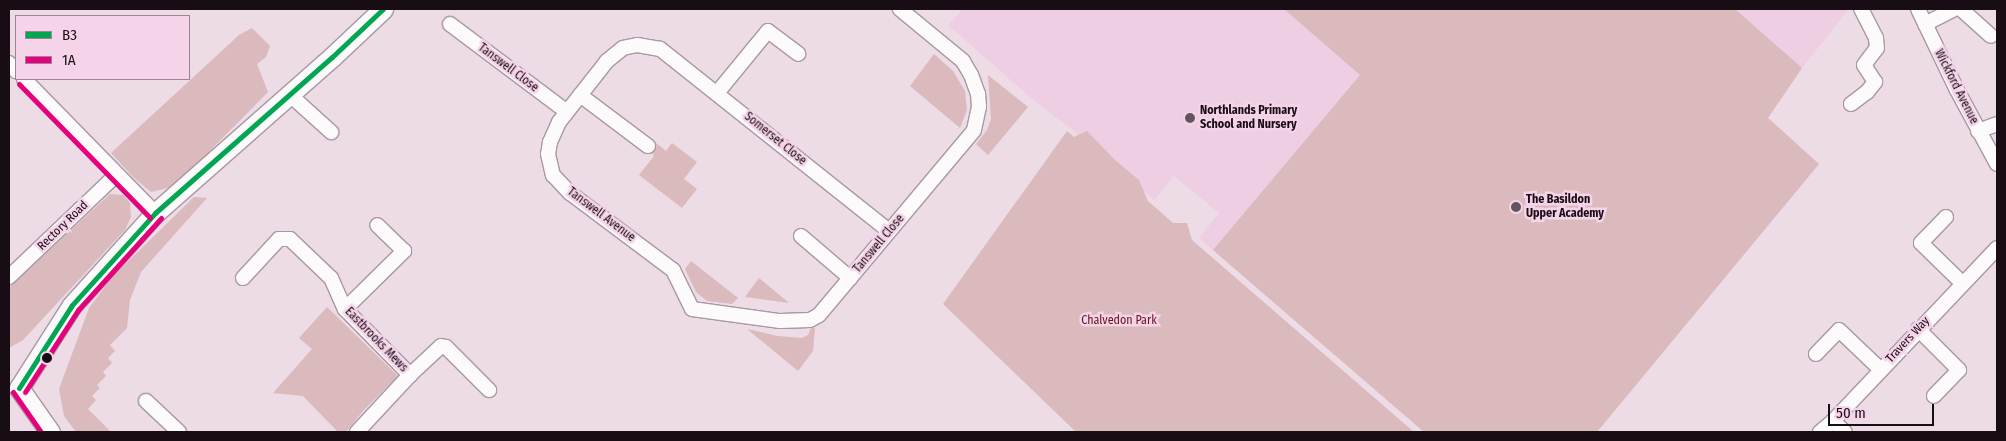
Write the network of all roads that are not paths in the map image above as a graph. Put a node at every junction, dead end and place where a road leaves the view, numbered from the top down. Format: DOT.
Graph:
graph roads {
  1 [pos="383,9"];
  2 [pos="900,9"];
  3 [pos="1861,9"];
  4 [pos="1918,9"];
  5 [pos="1954,9"];
  6 [pos="1961,9"];
  7 [pos="450,24"];
  8 [pos="1925,24"];
  9 [pos="1991,36"];
  10 [pos="660,50"];
  11 [pos="798,54"];
  12 [pos="25,80"];
  13 [pos="717,93"];
  14 [pos="290,94"];
  15 [pos="580,95"];
  16 [pos="1851,104"];
  17 [pos="567,112"];
  18 [pos="1997,124"];
  19 [pos="331,132"];
  20 [pos="1978,132"];
  21 [pos="648,146"];
  22 [pos="1997,164"];
  23 [pos="117,174"];
  24 [pos="155,213"];
  25 [pos="1946,217"];
  26 [pos="377,225"];
  27 [pos="889,231"];
  28 [pos="801,236"];
  29 [pos="1997,248"];
  30 [pos="9,278"];
  31 [pos="243,278"];
  32 [pos="850,278"];
  33 [pos="1962,283"];
  34 [pos="692,308"];
  35 [pos="345,309"];
  36 [pos="1918,330"];
  37 [pos="1816,354"];
  38 [pos="1880,370"];
  39 [pos="410,375"];
  40 [pos="14,388"];
  41 [pos="489,390"];
  42 [pos="1934,396"];
  43 [pos="146,401"];
  44 [pos="1833,421"];
  45 [pos="50,432"];
  46 [pos="179,432"];
  47 [pos="357,432"];
  48 [pos="1820,432"];
  49 [pos="1845,432"];
  1 -- 14 [label="street"];
  2 -- 27 [label="street, Tanswell Close"];
  3 -- 16 [label="street"];
  4 -- 8 [label="street, Wickford Avenue"];
  5 -- 8 [label="street"];
  6 -- 9 [label="street"];
  7 -- 17 [label="street, Tanswell Close"];
  8 -- 20 [label="street, Wickford Avenue"];
  10 -- 13 [label="street, Somerset Close"];
  10 -- 15 [label="street, Tanswell Avenue"];
  11 -- 13 [label="street"];
  12 -- 23 [label="street"];
  13 -- 27 [label="street, Somerset Close"];
  14 -- 19 [label="street"];
  14 -- 24 [label="street"];
  15 -- 17 [label="street, Tanswell Avenue"];
  15 -- 21 [label="street"];
  17 -- 34 [label="street, Tanswell Avenue"];
  18 -- 20 [label="street"];
  20 -- 22 [label="street, Wickford Avenue"];
  23 -- 24 [label="street"];
  23 -- 30 [label="street, Rectory Road"];
  24 -- 40 [label="street"];
  25 -- 33 [label="street"];
  26 -- 35 [label="street"];
  27 -- 32 [label="street, Tanswell Close"];
  28 -- 32 [label="street"];
  29 -- 33 [label="street, Travers Way"];
  31 -- 35 [label="street, Eastbrooks Mews"];
  32 -- 34 [label="street, Tanswell Close"];
  33 -- 36 [label="street, Travers Way"];
  35 -- 39 [label="street, Eastbrooks Mews"];
  36 -- 38 [label="street, Travers Way"];
  36 -- 42 [label="street"];
  37 -- 38 [label="street"];
  38 -- 44 [label="street, Travers Way"];
  39 -- 41 [label="street"];
  39 -- 47 [label="street"];
  40 -- 45 [label="street"];
  43 -- 46 [label="street"];
  44 -- 48 [label="street, Travers Way"];
  44 -- 49 [label="street"];
}
